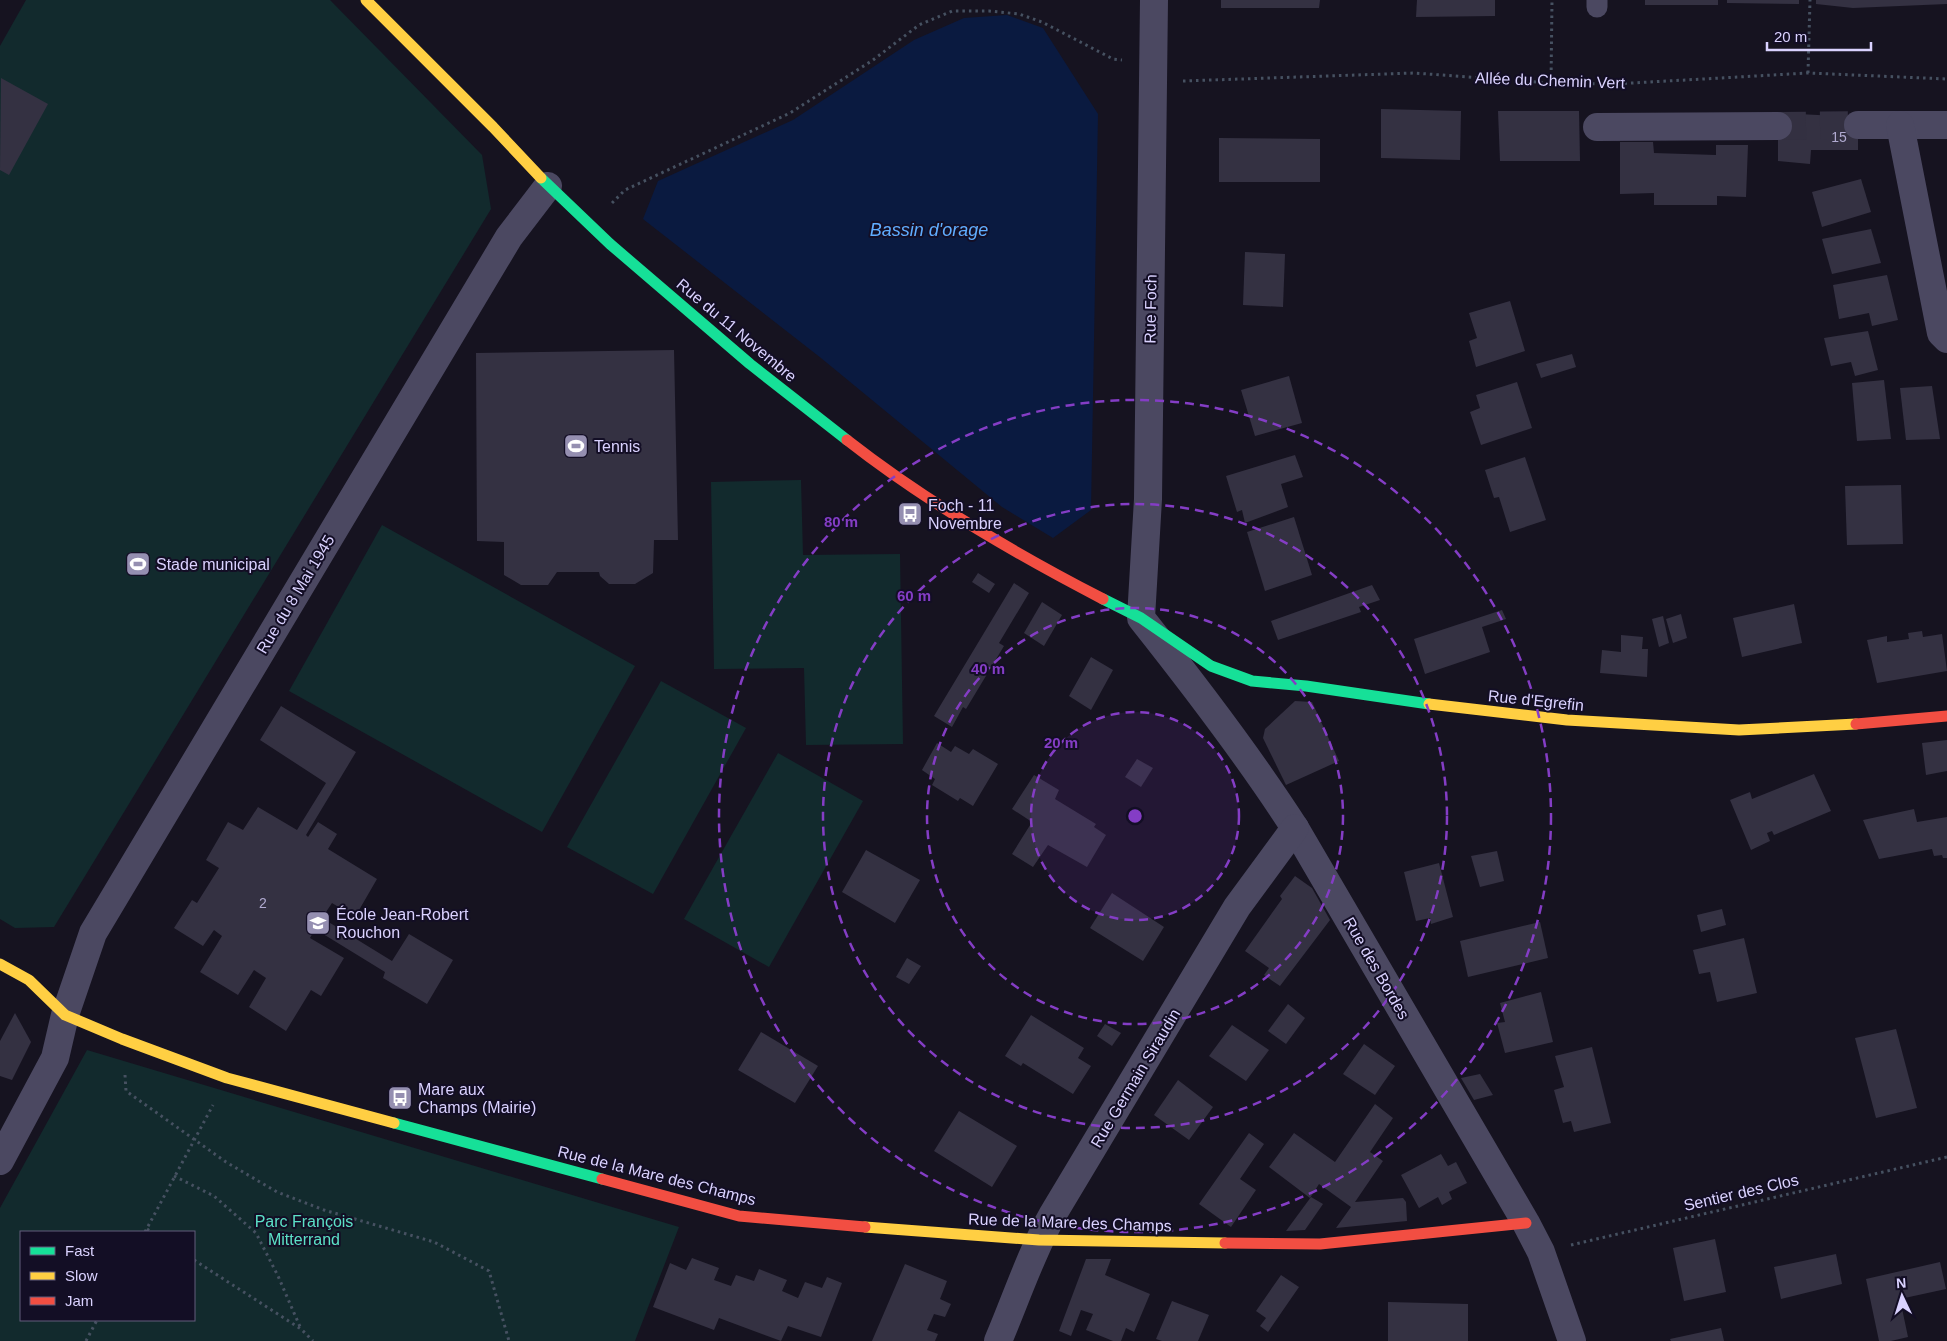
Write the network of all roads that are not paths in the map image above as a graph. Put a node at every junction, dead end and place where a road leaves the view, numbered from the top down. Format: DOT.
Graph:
graph roads {
  1 [pos="366,0"];
  2 [pos="1154,0"];
  3 [pos="1900,125"];
  4 [pos="1947,125"];
  5 [pos="1778,126"];
  6 [pos="1858,126"];
  7 [pos="1597,128"];
  8 [pos="548,186"];
  9 [pos="1947,339"];
  10 [pos="1141,618"];
  11 [pos="1947,716"];
  12 [pos="1295,828"];
  13 [pos="0,964"];
  14 [pos="65,1014"];
  15 [pos="0,1161"];
  16 [pos="1526,1223"];
  17 [pos="1038,1240"];
  18 [pos="998,1341"];
  19 [pos="1572,1341"];
  1 -- 8 [label="street, Rue du 11 Novembre"];
  2 -- 10 [label="street, Rue Foch"];
  3 -- 4 [label="street"];
  3 -- 6 [label="street"];
  3 -- 9 [label="street"];
  5 -- 7 [label="street"];
  8 -- 10 [label="street, Rue du 11 Novembre"];
  8 -- 14 [label="street, Rue du 8 Mai 1945"];
  10 -- 11 [label="street, Rue d'Egrefin"];
  10 -- 12 [label="street, Rue des Bordes"];
  12 -- 16 [label="street, Rue des Bordes"];
  12 -- 17 [label="street, Rue Germain Siraudin"];
  13 -- 14 [label="street, Rue de la Mare des Champs"];
  14 -- 15 [label="street, Rue du 8 Mai 1945"];
  14 -- 17 [label="street, Rue de la Mare des Champs"];
  16 -- 17 [label="street, Rue de la Mare des Champs"];
  16 -- 19 [label="street, Rue des Bordes"];
  17 -- 18 [label="street, Rue Germain Siraudin"];
}
